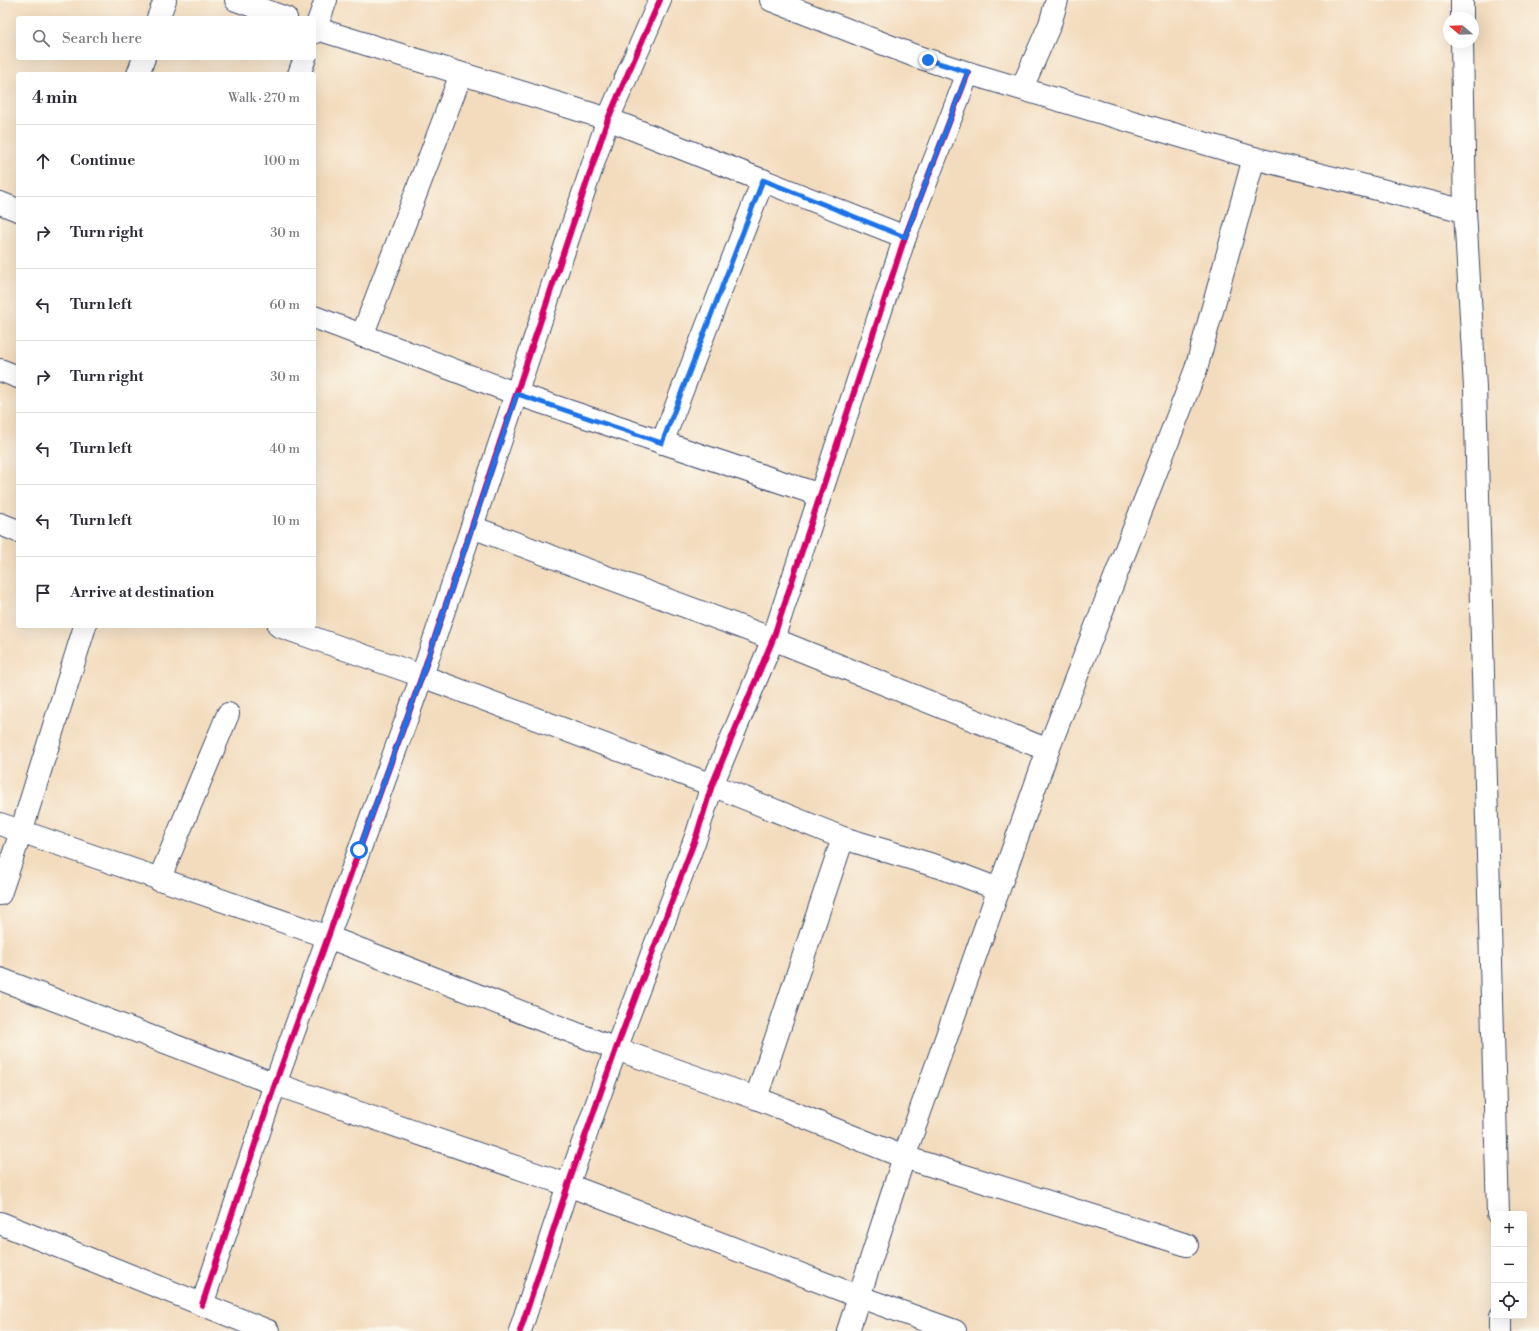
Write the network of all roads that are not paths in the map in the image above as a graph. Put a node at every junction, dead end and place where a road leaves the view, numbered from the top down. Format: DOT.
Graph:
graph roads {
  1 [pos="165,0"];
  2 [pos="236,0"];
  3 [pos="326,0"];
  4 [pos="660,0"];
  5 [pos="771,0"];
  6 [pos="1057,0"];
  7 [pos="1462,0"];
  8 [pos="1462,12"];
  9 [pos="159,16"];
  10 [pos="280,16"];
  11 [pos="316,25"];
  12 [pos="316,31"];
  13 [pos="1462,48"];
  14 [pos="143,60"];
  15 [pos="304,60"];
  16 [pos="139,72"];
  17 [pos="300,72"];
  18 [pos="968,72"];
  19 [pos="462,74"];
  20 [pos="1022,88"];
  21 [pos="608,119"];
  22 [pos="1254,158"];
  23 [pos="763,180"];
  24 [pos="0,203"];
  25 [pos="16,209"];
  26 [pos="1464,211"];
  27 [pos="905,237"];
  28 [pos="316,318"];
  29 [pos="362,336"];
  30 [pos="0,370"];
  31 [pos="16,376"];
  32 [pos="517,394"];
  33 [pos="662,443"];
  34 [pos="820,495"];
  35 [pos="0,524"];
  36 [pos="472,527"];
  37 [pos="16,530"];
  38 [pos="85,628"];
  39 [pos="284,628"];
  40 [pos="772,639"];
  41 [pos="422,676"];
  42 [pos="228,714"];
  43 [pos="1048,750"];
  44 [pos="712,785"];
  45 [pos="0,824"];
  46 [pos="21,832"];
  47 [pos="843,838"];
  48 [pos="159,880"];
  49 [pos="998,889"];
  50 [pos="0,894"];
  51 [pos="328,937"];
  52 [pos="0,979"];
  53 [pos="616,1049"];
  54 [pos="275,1084"];
  55 [pos="756,1098"];
  56 [pos="904,1157"];
  57 [pos="568,1185"];
  58 [pos="1498,1211"];
  59 [pos="0,1223"];
  60 [pos="1188,1245"];
  61 [pos="860,1297"];
  62 [pos="202,1305"];
  63 [pos="1501,1319"];
  64 [pos="268,1331"];
  65 [pos="520,1331"];
  66 [pos="848,1331"];
  67 [pos="955,1331"];
  68 [pos="1501,1331"];
  1 -- 9 [label="street"];
  2 -- 10 [label="street"];
  3 -- 11 [label="street"];
  4 -- 21 [label="street"];
  5 -- 18 [label="street"];
  6 -- 20 [label="street"];
  7 -- 8 [label="street"];
  12 -- 19 [label="street"];
  13 -- 26 [label="street"];
  14 -- 16 [label="street"];
  15 -- 17 [label="street"];
  18 -- 20 [label="street"];
  18 -- 27 [label="street"];
  19 -- 21 [label="street"];
  19 -- 29 [label="street"];
  20 -- 22 [label="street"];
  21 -- 23 [label="street"];
  21 -- 32 [label="street"];
  22 -- 26 [label="street"];
  22 -- 43 [label="street"];
  23 -- 27 [label="street"];
  23 -- 33 [label="street"];
  24 -- 25 [label="street"];
  26 -- 58 [label="street"];
  27 -- 34 [label="street"];
  28 -- 29 [label="street"];
  29 -- 32 [label="street"];
  30 -- 31 [label="street"];
  32 -- 33 [label="street"];
  32 -- 36 [label="street"];
  33 -- 34 [label="street"];
  34 -- 40 [label="street"];
  35 -- 37 [label="street"];
  36 -- 40 [label="street"];
  36 -- 41 [label="street"];
  38 -- 46 [label="street"];
  39 -- 41 [label="street"];
  40 -- 43 [label="street"];
  40 -- 44 [label="street"];
  41 -- 44 [label="street"];
  41 -- 51 [label="street"];
  42 -- 48 [label="street"];
  43 -- 49 [label="street"];
  44 -- 47 [label="street"];
  44 -- 53 [label="street"];
  45 -- 46 [label="street"];
  46 -- 48 [label="street"];
  46 -- 50 [label="street"];
  47 -- 49 [label="street"];
  47 -- 55 [label="street"];
  48 -- 51 [label="street"];
  49 -- 56 [label="street"];
  51 -- 53 [label="street"];
  51 -- 54 [label="street"];
  52 -- 54 [label="street"];
  53 -- 55 [label="street"];
  53 -- 57 [label="street"];
  54 -- 57 [label="street"];
  54 -- 62 [label="street"];
  55 -- 56 [label="street"];
  56 -- 60 [label="street"];
  56 -- 61 [label="street"];
  57 -- 61 [label="street"];
  57 -- 65 [label="street"];
  59 -- 62 [label="street"];
  61 -- 66 [label="street"];
  61 -- 67 [label="street"];
  62 -- 64 [label="street"];
  63 -- 68 [label="street"];
}
